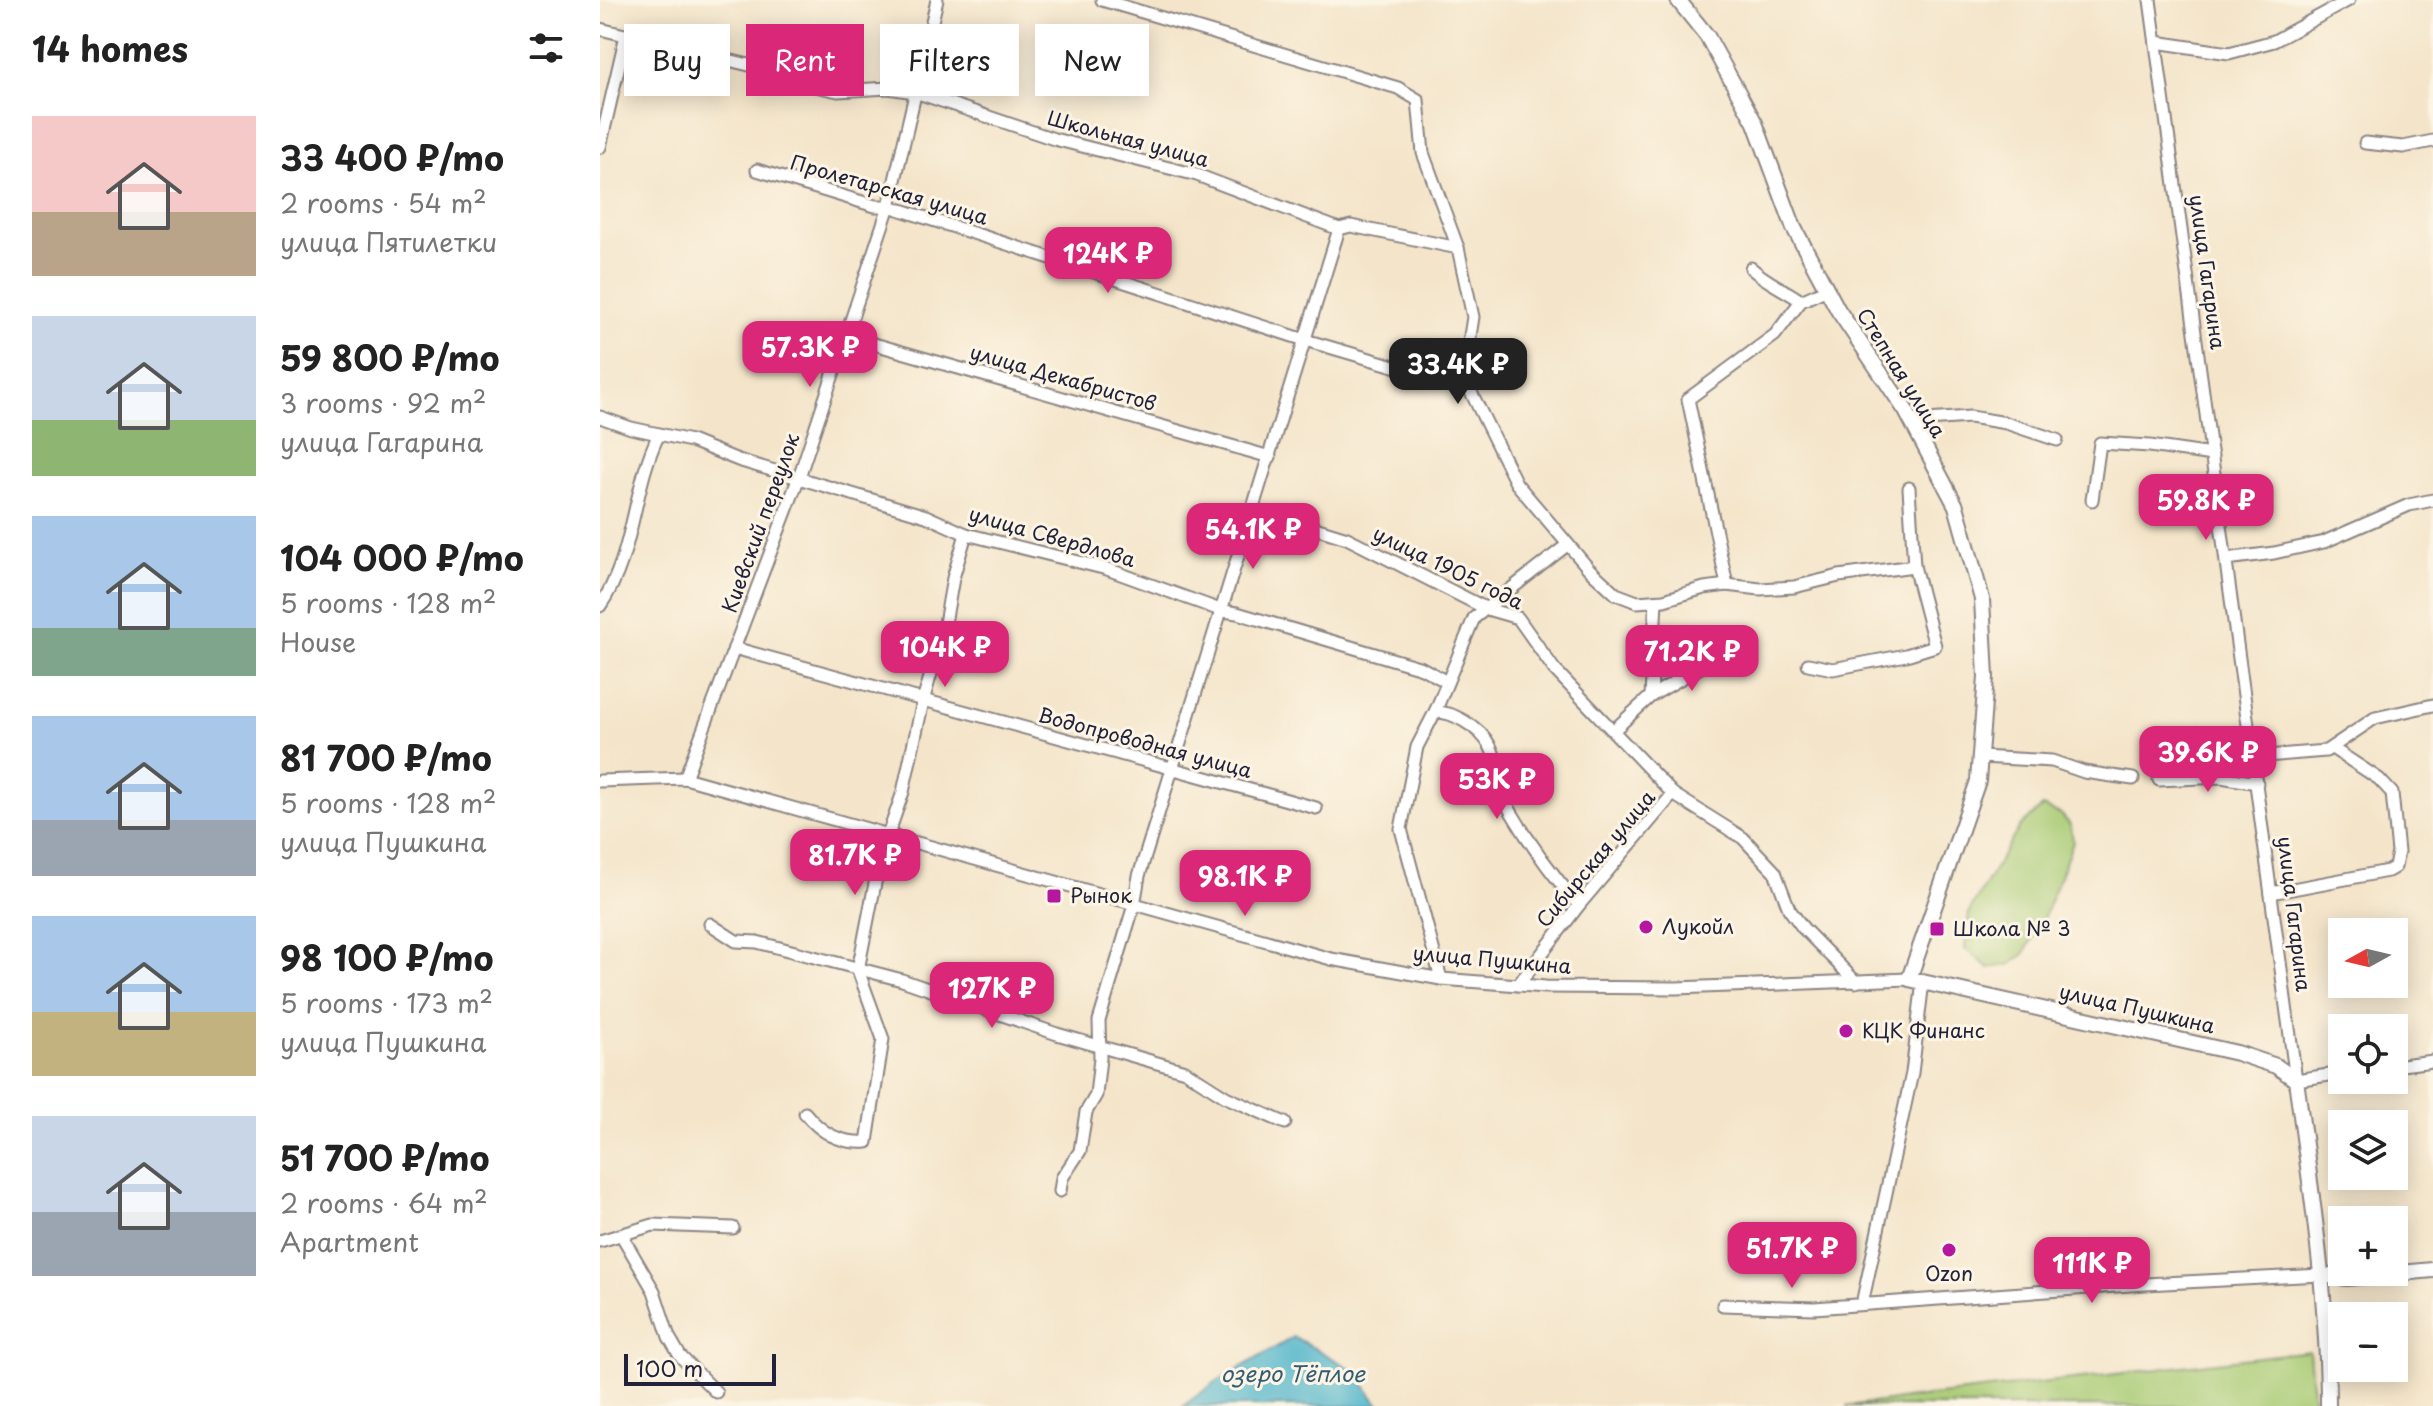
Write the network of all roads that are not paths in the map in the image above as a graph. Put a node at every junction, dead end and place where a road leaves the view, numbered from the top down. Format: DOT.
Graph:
graph roads {
  1 [pos="937,0"];
  2 [pos="1102,0"];
  3 [pos="1678,0"];
  4 [pos="2150,0"];
  5 [pos="2349,0"];
  6 [pos="931,24"];
  7 [pos="600,29"];
  8 [pos="624,35"];
  9 [pos="2156,42"];
  10 [pos="624,44"];
  11 [pos="730,60"];
  12 [pos="880,88"];
  13 [pos="914,96"];
  14 [pos="927,96"];
  15 [pos="2433,141"];
  16 [pos="2365,143"];
  17 [pos="600,147"];
  18 [pos="757,170"];
  19 [pos="889,206"];
  20 [pos="1339,229"];
  21 [pos="1458,248"];
  22 [pos="1751,268"];
  23 [pos="1827,289"];
  24 [pos="1801,301"];
  25 [pos="846,336"];
  26 [pos="1305,340"];
  27 [pos="1469,388"];
  28 [pos="600,417"];
  29 [pos="1912,421"];
  30 [pos="659,434"];
  31 [pos="2057,440"];
  32 [pos="2212,455"];
  33 [pos="1270,457"];
  34 [pos="799,477"];
  35 [pos="1909,488"];
  36 [pos="2092,500"];
  37 [pos="2432,504"];
  38 [pos="1251,517"];
  39 [pos="966,534"];
  40 [pos="1567,545"];
  41 [pos="2226,559"];
  42 [pos="1914,566"];
  43 [pos="1727,585"];
  44 [pos="1660,600"];
  45 [pos="600,606"];
  46 [pos="1487,609"];
  47 [pos="1223,611"];
  48 [pos="734,648"];
  49 [pos="1714,659"];
  50 [pos="1808,664"];
  51 [pos="1447,682"];
  52 [pos="1651,696"];
  53 [pos="923,701"];
  54 [pos="2433,705"];
  55 [pos="1435,712"];
  56 [pos="1614,730"];
  57 [pos="2332,748"];
  58 [pos="1981,757"];
  59 [pos="2254,757"];
  60 [pos="1174,770"];
  61 [pos="685,778"];
  62 [pos="2133,779"];
  63 [pos="2159,780"];
  64 [pos="600,781"];
  65 [pos="2257,783"];
  66 [pos="1673,794"];
  67 [pos="1316,808"];
  68 [pos="890,835"];
  69 [pos="2271,893"];
  70 [pos="1134,905"];
  71 [pos="1579,905"];
  72 [pos="710,924"];
  73 [pos="858,970"];
  74 [pos="1441,979"];
  75 [pos="1916,980"];
  76 [pos="1856,982"];
  77 [pos="1518,985"];
  78 [pos="1100,1046"];
  79 [pos="2433,1061"];
  80 [pos="2408,1064"];
  81 [pos="2328,1075"];
  82 [pos="2296,1080"];
  83 [pos="805,1113"];
  84 [pos="1285,1123"];
  85 [pos="1060,1191"];
  86 [pos="733,1228"];
  87 [pos="622,1236"];
  88 [pos="600,1241"];
  89 [pos="2433,1270"];
  90 [pos="2321,1275"];
  91 [pos="1862,1304"];
  92 [pos="1723,1305"];
  93 [pos="716,1392"];
  94 [pos="2328,1406"];
  1 -- 6 [label="street, Киевский переулок"];
  2 -- 21 [label="street"];
  3 -- 23 [label="main road, Степная улица"];
  4 -- 9 [label="street, улица Гагарина"];
  5 -- 9 [label="street"];
  7 -- 8 [label="street, Школьная улица"];
  9 -- 32 [label="street, улица Гагарина"];
  10 -- 17 [label="street"];
  11 -- 12 [label="street, Школьная улица"];
  13 -- 19 [label="street, Киевский переулок"];
  14 -- 20 [label="street, Школьная улица"];
  15 -- 16 [label="street"];
  18 -- 19 [label="street, Пролетарская улица"];
  19 -- 25 [label="street, Киевский переулок"];
  19 -- 26 [label="street, Пролетарская улица"];
  20 -- 21 [label="street, Школьная улица"];
  20 -- 26 [label="street"];
  21 -- 27 [label="street"];
  22 -- 24 [label="street"];
  23 -- 24 [label="street"];
  23 -- 29 [label="main road, Степная улица"];
  24 -- 43 [label="street"];
  25 -- 33 [label="street, улица Декабристов"];
  25 -- 34 [label="street, Киевский переулок"];
  26 -- 27 [label="street, Пролетарская улица"];
  26 -- 33 [label="street"];
  27 -- 40 [label="street"];
  28 -- 30 [label="street, улица Свердлова"];
  29 -- 31 [label="street"];
  29 -- 58 [label="main road, Степная улица"];
  30 -- 34 [label="street, улица Свердлова"];
  30 -- 45 [label="street"];
  32 -- 36 [label="street"];
  32 -- 41 [label="street, улица Гагарина"];
  33 -- 38 [label="street"];
  34 -- 39 [label="street, улица Свердлова"];
  34 -- 48 [label="street, Киевский переулок"];
  35 -- 42 [label="street"];
  37 -- 41 [label="street"];
  38 -- 46 [label="street, улица 1905 года"];
  38 -- 47 [label="street"];
  39 -- 47 [label="street, улица Свердлова"];
  39 -- 53 [label="street"];
  40 -- 44 [label="street"];
  40 -- 46 [label="street"];
  41 -- 59 [label="street, улица Гагарина"];
  42 -- 43 [label="street"];
  42 -- 50 [label="street"];
  43 -- 44 [label="street"];
  44 -- 52 [label="street"];
  46 -- 51 [label="street"];
  46 -- 56 [label="street, улица 1905 года"];
  47 -- 51 [label="street, улица Свердлова"];
  47 -- 60 [label="street"];
  48 -- 53 [label="street, Водопроводная улица"];
  48 -- 61 [label="street, Киевский переулок"];
  49 -- 52 [label="street"];
  51 -- 55 [label="street"];
  52 -- 56 [label="street"];
  53 -- 60 [label="street, Водопроводная улица"];
  53 -- 68 [label="street"];
  54 -- 57 [label="street"];
  55 -- 71 [label="street"];
  55 -- 74 [label="street"];
  56 -- 66 [label="street, улица 1905 года"];
  57 -- 59 [label="street"];
  57 -- 69 [label="street"];
  58 -- 62 [label="street"];
  58 -- 75 [label="main road, Степная улица"];
  59 -- 65 [label="street, улица Гагарина"];
  60 -- 67 [label="street, Водопроводная улица"];
  60 -- 70 [label="street"];
  61 -- 64 [label="street, улица Пушкина"];
  61 -- 68 [label="street, улица Пушкина"];
  63 -- 65 [label="street"];
  65 -- 69 [label="street, улица Гагарина"];
  66 -- 71 [label="street, Сибирская улица"];
  66 -- 76 [label="street, улица 1905 года"];
  68 -- 70 [label="street, улица Пушкина"];
  68 -- 73 [label="street"];
  69 -- 82 [label="street, улица Гагарина"];
  70 -- 74 [label="street, улица Пушкина"];
  70 -- 78 [label="street"];
  71 -- 77 [label="street, Сибирская улица"];
  72 -- 73 [label="street"];
  73 -- 78 [label="street"];
  73 -- 83 [label="street"];
  74 -- 77 [label="street, улица Пушкина"];
  75 -- 76 [label="street, улица Пушкина"];
  75 -- 82 [label="main road, улица Пушкина"];
  75 -- 91 [label="street"];
  76 -- 77 [label="street, улица Пушкина"];
  78 -- 84 [label="street"];
  78 -- 85 [label="street"];
  79 -- 80 [label="street"];
  81 -- 82 [label="street"];
  82 -- 90 [label="main road, улица Гагарина"];
  86 -- 87 [label="street"];
  87 -- 88 [label="street"];
  87 -- 93 [label="street"];
  89 -- 90 [label="main road"];
  90 -- 91 [label="street"];
  90 -- 94 [label="main road, улица Гагарина"];
  91 -- 92 [label="street"];
}
